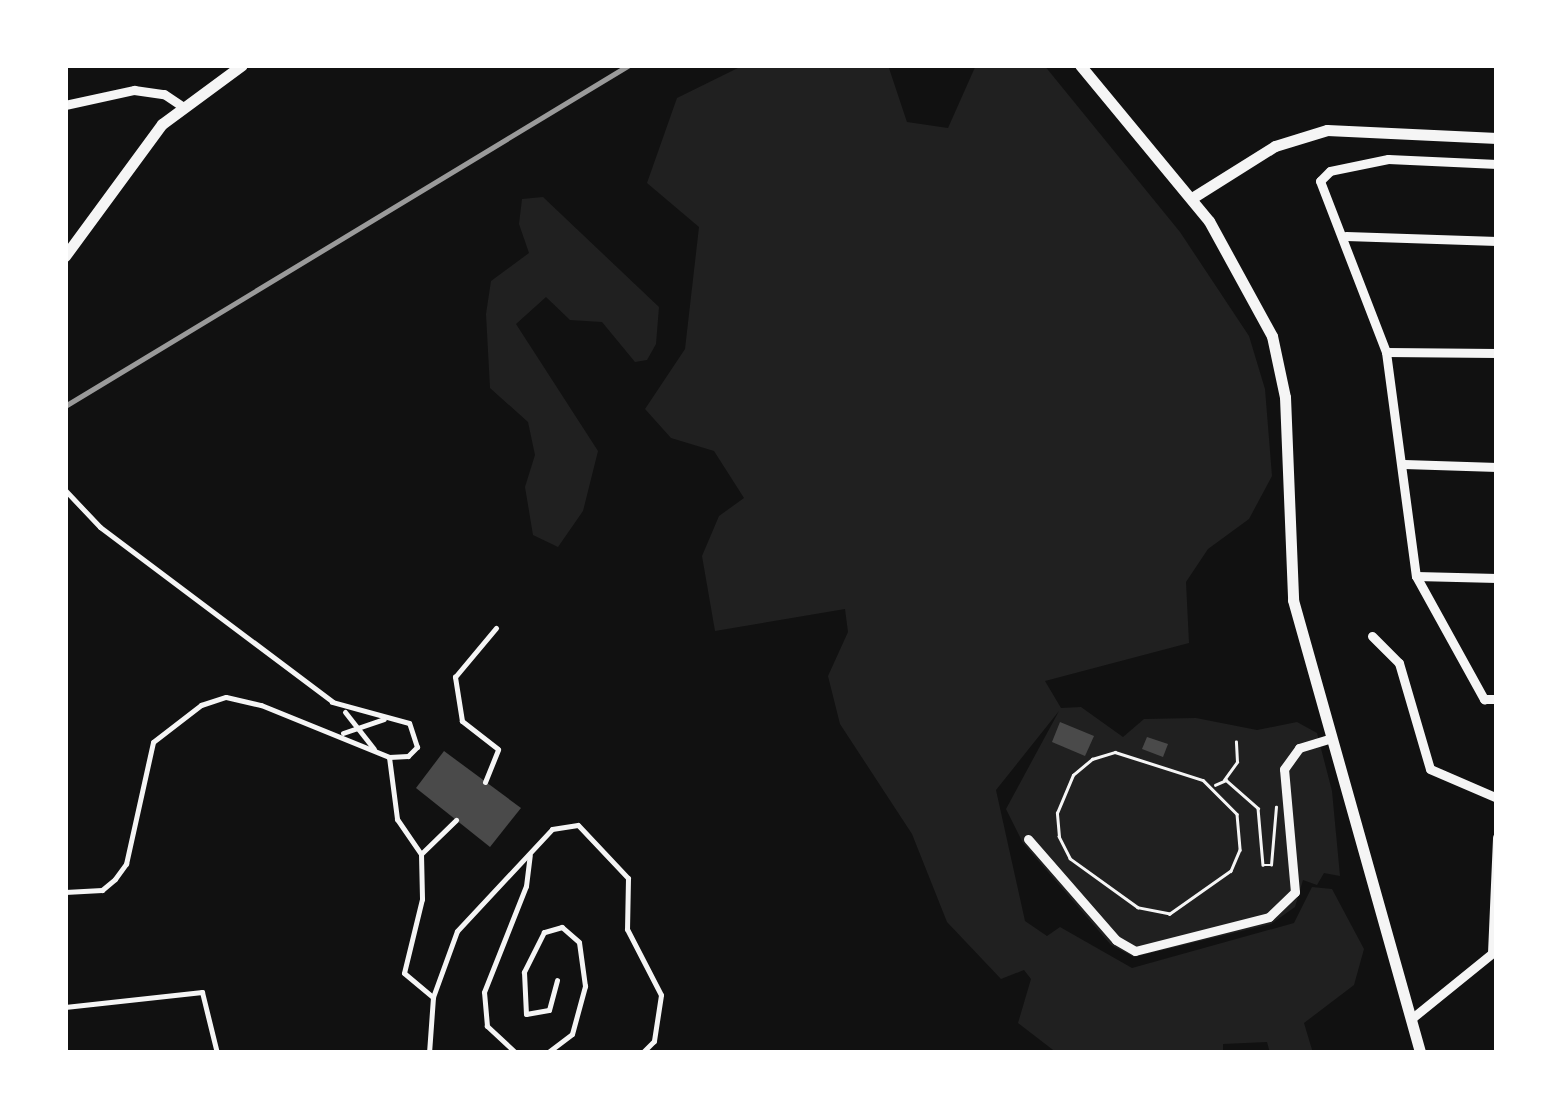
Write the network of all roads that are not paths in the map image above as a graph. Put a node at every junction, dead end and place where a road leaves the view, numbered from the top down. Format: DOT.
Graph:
graph roads {
  1 [pos="242,65"];
  2 [pos="1080,65"];
  3 [pos="65,105"];
  4 [pos="182,106"];
  5 [pos="1497,138"];
  6 [pos="1497,164"];
  7 [pos="1192,198"];
  8 [pos="1346,236"];
  9 [pos="1497,241"];
  10 [pos="65,256"];
  11 [pos="1386,352"];
  12 [pos="1497,354"];
  13 [pos="1404,464"];
  14 [pos="1497,467"];
  15 [pos="65,490"];
  16 [pos="1416,576"];
  17 [pos="1497,578"];
  18 [pos="496,628"];
  19 [pos="1372,636"];
  20 [pos="1497,699"];
  21 [pos="332,702"];
  22 [pos="402,720"];
  23 [pos="363,728"];
  24 [pos="330,731"];
  25 [pos="1328,740"];
  26 [pos="386,756"];
  27 [pos="486,782"];
  28 [pos="1497,798"];
  29 [pos="456,820"];
  30 [pos="1497,837"];
  31 [pos="1028,839"];
  32 [pos="530,852"];
  33 [pos="422,854"];
  34 [pos="65,892"];
  35 [pos="1494,952"];
  36 [pos="556,980"];
  37 [pos="433,996"];
  38 [pos="65,1007"];
  39 [pos="1411,1020"];
  40 [pos="217,1053"];
  41 [pos="430,1053"];
  42 [pos="516,1053"];
  43 [pos="547,1053"];
  44 [pos="642,1053"];
  45 [pos="1420,1053"];
  1 -- 4 [label="street"];
  2 -- 7 [label="street"];
  3 -- 4 [label="street"];
  4 -- 10 [label="street"];
  5 -- 7 [label="street"];
  6 -- 8 [label="street"];
  7 -- 25 [label="street"];
  8 -- 9 [label="street"];
  8 -- 11 [label="street"];
  11 -- 12 [label="street"];
  11 -- 13 [label="street"];
  13 -- 14 [label="street"];
  13 -- 16 [label="street"];
  15 -- 21 [label="lane"];
  16 -- 17 [label="street"];
  16 -- 20 [label="street"];
  18 -- 27 [label="lane"];
  19 -- 28 [label="street"];
  21 -- 22 [label="lane"];
  21 -- 23 [label="lane"];
  22 -- 23 [label="lane"];
  22 -- 26 [label="lane"];
  23 -- 24 [label="lane"];
  23 -- 26 [label="lane"];
  24 -- 26 [label="lane"];
  24 -- 34 [label="lane"];
  25 -- 31 [label="street"];
  25 -- 39 [label="street"];
  26 -- 33 [label="lane"];
  29 -- 33 [label="lane"];
  30 -- 35 [label="street"];
  32 -- 37 [label="lane"];
  32 -- 42 [label="lane"];
  32 -- 44 [label="lane"];
  33 -- 37 [label="lane"];
  35 -- 39 [label="street"];
  36 -- 43 [label="lane"];
  37 -- 41 [label="lane"];
  38 -- 40 [label="lane"];
  39 -- 45 [label="street"];
}
